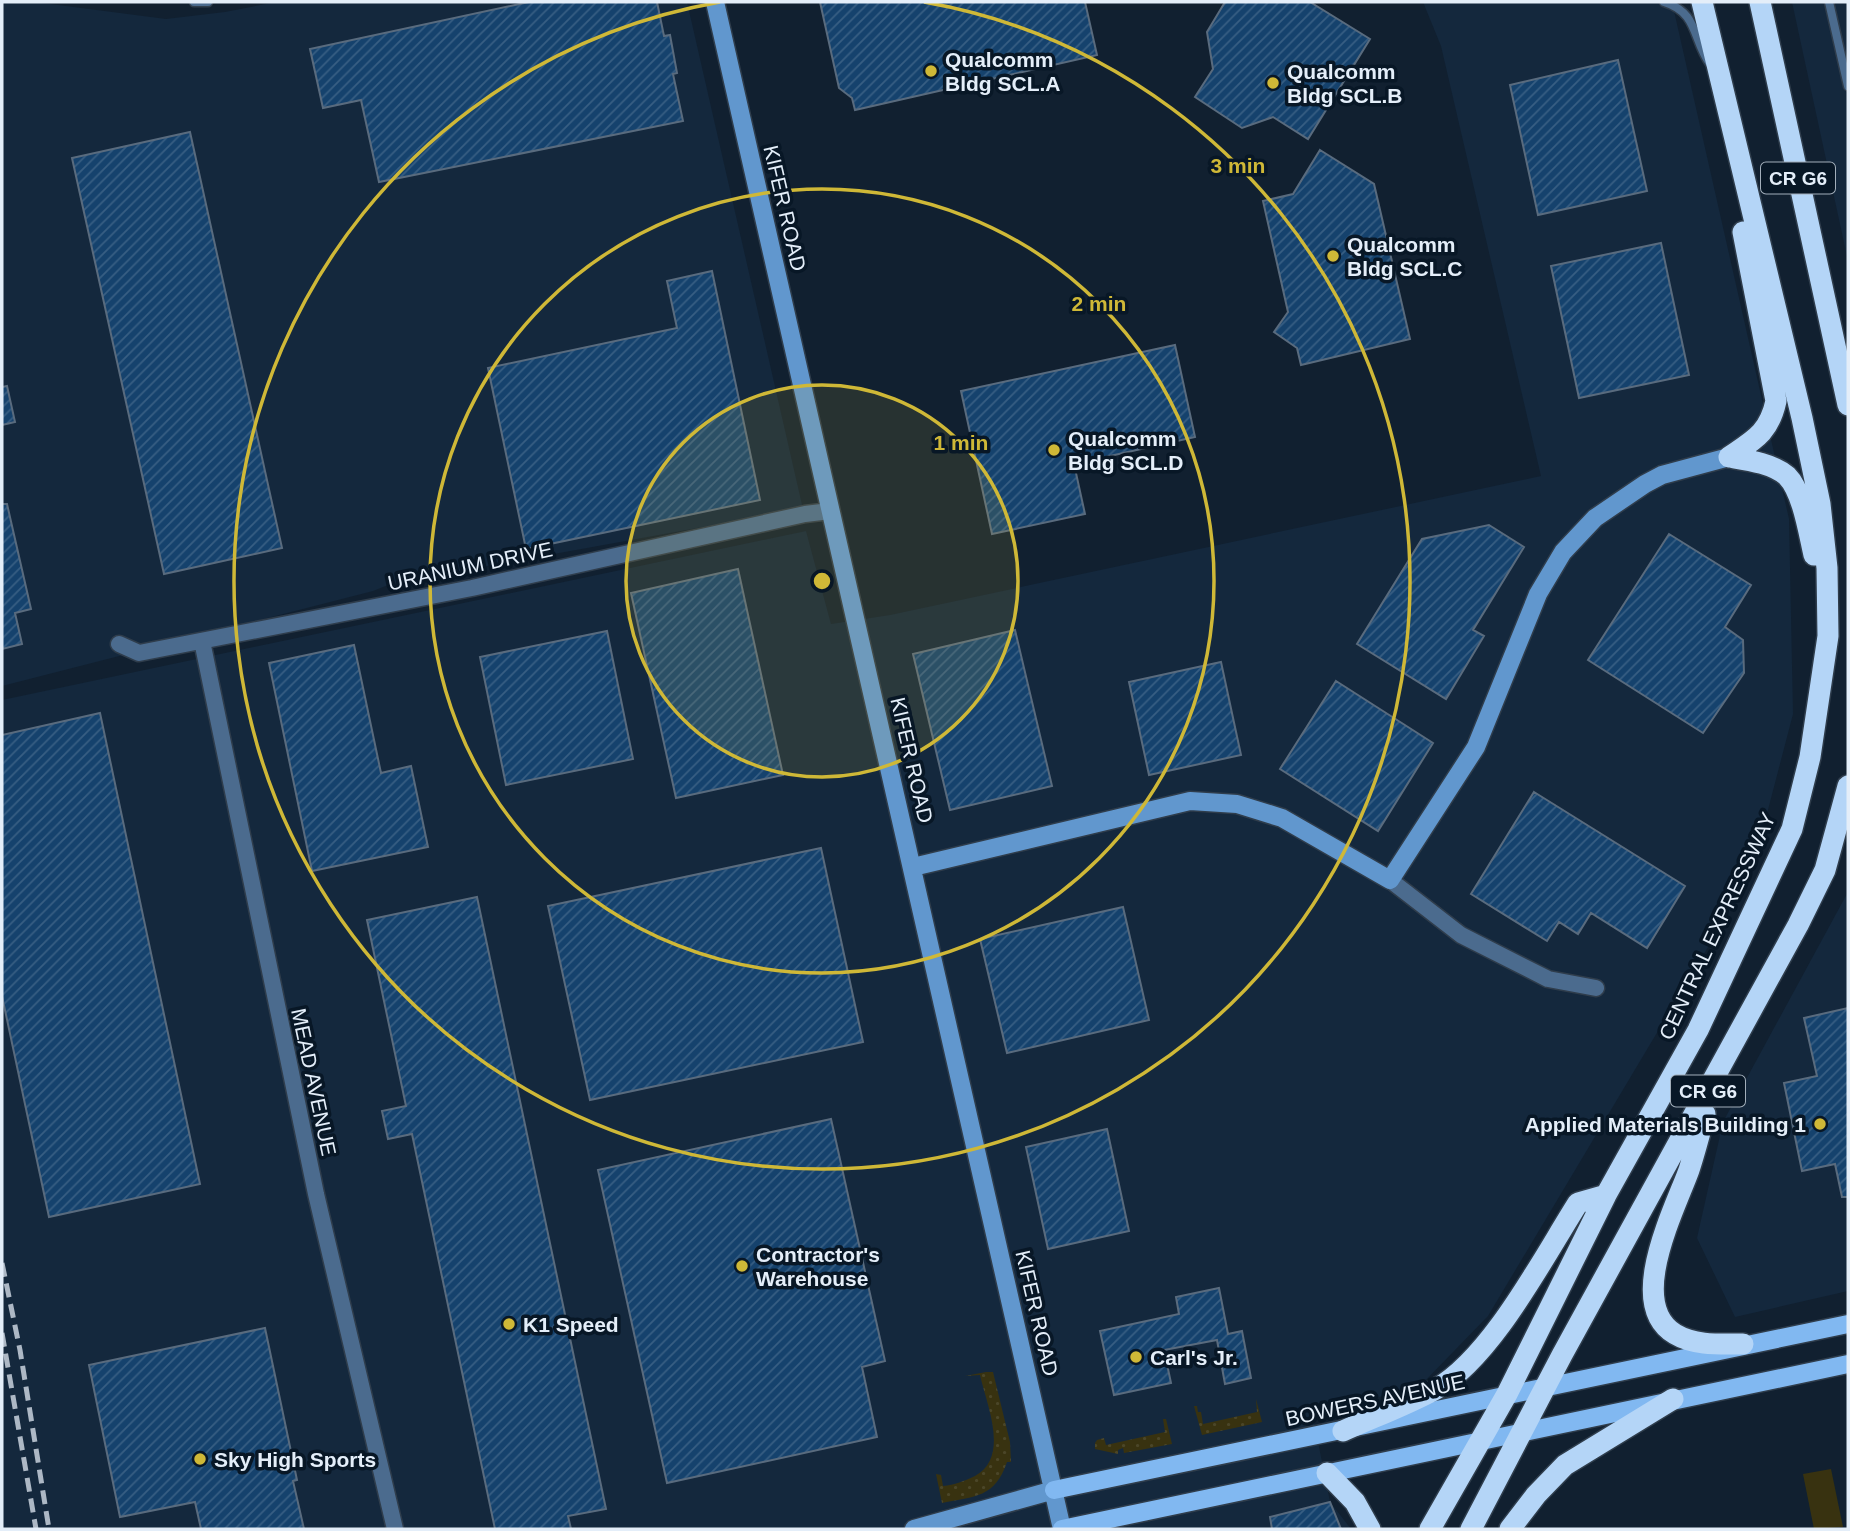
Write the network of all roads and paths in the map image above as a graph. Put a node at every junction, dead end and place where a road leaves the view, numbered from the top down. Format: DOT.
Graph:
graph roads {
  1 [pos="194,2"];
  2 [pos="208,2"];
  3 [pos="715,2"];
  4 [pos="1664,2"];
  5 [pos="1702,2"];
  6 [pos="1760,2"];
  7 [pos="1829,2"];
  8 [pos="1720,78"];
  9 [pos="1848,86"];
  10 [pos="1737,150"];
  11 [pos="1842,362"];
  12 [pos="1848,405"];
  13 [pos="1729,457"];
  14 [pos="830,511"];
  15 [pos="202,641"];
  16 [pos="119,644"];
  17 [pos="1810,757"];
  18 [pos="1848,786"];
  19 [pos="913,867"];
  20 [pos="1390,880"];
  21 [pos="1596,988"];
  22 [pos="1716,1077"];
  23 [pos="1606,1195"];
  24 [pos="1848,1324"];
  25 [pos="1743,1345"];
  26 [pos="1848,1364"];
  27 [pos="1545,1386"];
  28 [pos="1507,1394"];
  29 [pos="1674,1399"];
  30 [pos="1343,1431"];
  31 [pos="1521,1432"];
  32 [pos="1479,1440"];
  33 [pos="1327,1473"];
  34 [pos="1054,1490"];
  35 [pos="395,1529"];
  36 [pos="915,1529"];
  37 [pos="1062,1529"];
  38 [pos="1370,1529"];
  39 [pos="1430,1529"];
  40 [pos="1471,1529"];
  41 [pos="1510,1529"];
  1 -- 2 [label="lane"];
  3 -- 14 [label="main road, KIFER ROAD"];
  4 -- 8 [label="lane"];
  5 -- 8 [label="highway, CENTRAL EXPRESSWAY / CR G6"];
  6 -- 11 [label="highway, CR G6"];
  7 -- 9 [label="lane"];
  8 -- 10 [label="highway, CENTRAL EXPRESSWAY / CR G6"];
  10 -- 13 [label="highway"];
  10 -- 17 [label="highway, CENTRAL EXPRESSWAY / CR G6"];
  11 -- 12 [label="highway, CR G6"];
  13 -- 17 [label="highway"];
  13 -- 20 [label="main road"];
  14 -- 15 [label="street, URANIUM DRIVE"];
  14 -- 19 [label="main road, KIFER ROAD"];
  15 -- 16 [label="street, URANIUM DRIVE"];
  15 -- 35 [label="street, MEAD AVENUE"];
  17 -- 23 [label="highway, CENTRAL EXPRESSWAY / CR G6"];
  18 -- 22 [label="highway, CR G6"];
  19 -- 20 [label="main road"];
  19 -- 34 [label="main road, KIFER ROAD"];
  20 -- 21 [label="street"];
  22 -- 25 [label="highway"];
  22 -- 27 [label="highway, CR G6"];
  23 -- 28 [label="highway, CENTRAL EXPRESSWAY / CR G6"];
  23 -- 30 [label="highway"];
  24 -- 25 [label="main road, BOWERS AVENUE"];
  25 -- 27 [label="main road, BOWERS AVENUE"];
  26 -- 29 [label="main road"];
  27 -- 28 [label="main road, BOWERS AVENUE"];
  27 -- 31 [label="highway, CR G6"];
  28 -- 30 [label="main road, BOWERS AVENUE"];
  28 -- 32 [label="highway, CENTRAL EXPRESSWAY / CR G6"];
  29 -- 31 [label="main road"];
  29 -- 41 [label="highway"];
  30 -- 34 [label="main road, BOWERS AVENUE"];
  31 -- 32 [label="main road"];
  31 -- 40 [label="highway, CR G6"];
  32 -- 33 [label="main road"];
  32 -- 39 [label="highway, CENTRAL EXPRESSWAY / CR G6"];
  33 -- 37 [label="main road"];
  33 -- 38 [label="highway"];
  34 -- 36 [label="main road, BOWERS AVENUE"];
  34 -- 37 [label="main road, KIFER ROAD"];
}
